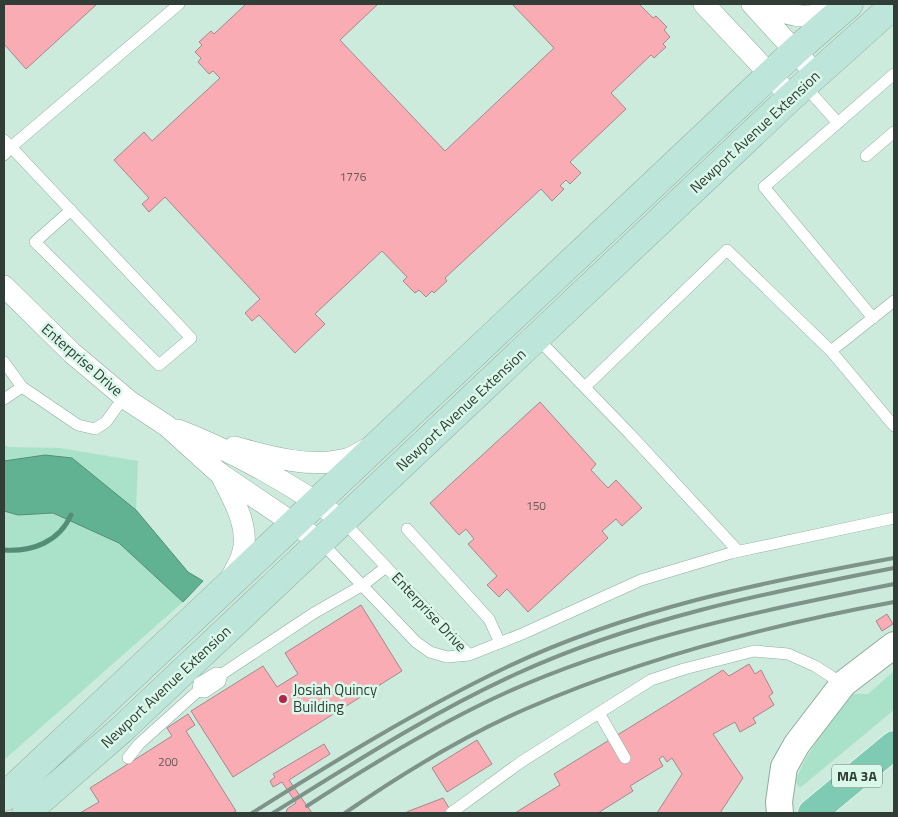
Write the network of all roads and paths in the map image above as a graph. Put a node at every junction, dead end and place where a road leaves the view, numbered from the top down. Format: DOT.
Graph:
graph roads {
  1 [pos="179,4"];
  2 [pos="704,4"];
  3 [pos="752,4"];
  4 [pos="765,4"];
  5 [pos="849,4"];
  6 [pos="894,5"];
  7 [pos="794,52"];
  8 [pos="894,74"];
  9 [pos="771,75"];
  10 [pos="804,85"];
  11 [pos="838,123"];
  12 [pos="894,132"];
  13 [pos="6,147"];
  14 [pos="866,156"];
  15 [pos="71,210"];
  16 [pos="4,286"];
  17 [pos="894,301"];
  18 [pos="873,318"];
  19 [pos="537,338"];
  20 [pos="831,352"];
  21 [pos="4,362"];
  22 [pos="22,387"];
  23 [pos="585,387"];
  24 [pos="124,397"];
  25 [pos="4,399"];
  26 [pos="167,426"];
  27 [pos="894,426"];
  28 [pos="205,440"];
  29 [pos="381,443"];
  30 [pos="219,473"];
  31 [pos="318,502"];
  32 [pos="894,518"];
  33 [pos="344,521"];
  34 [pos="296,522"];
  35 [pos="407,529"];
  36 [pos="322,542"];
  37 [pos="738,551"];
  38 [pos="386,566"];
  39 [pos="362,585"];
  40 [pos="227,586"];
  41 [pos="500,643"];
  42 [pos="894,644"];
  43 [pos="469,655"];
  44 [pos="843,684"];
  45 [pos="599,713"];
  46 [pos="121,730"];
  47 [pos="894,745"];
  48 [pos="128,758"];
  49 [pos="625,758"];
  50 [pos="4,797"];
  51 [pos="819,811"];
  52 [pos="26,813"];
  53 [pos="51,813"];
  54 [pos="451,813"];
  55 [pos="780,813"];
  1 -- 13 [label="lane"];
  2 -- 9 [label="street"];
  3 -- 7 [label="street"];
  4 -- 5 [label="street"];
  5 -- 7 [label="main road, Newport Avenue Extension"];
  6 -- 10 [label="main road, Newport Avenue Extension"];
  7 -- 9 [label="main road, Newport Avenue Extension"];
  7 -- 10 [label="street"];
  8 -- 11 [label="lane"];
  9 -- 10 [label="street"];
  9 -- 29 [label="main road, Newport Avenue Extension"];
  10 -- 11 [label="lane"];
  10 -- 19 [label="main road, Newport Avenue Extension"];
  11 -- 18 [label="lane"];
  12 -- 14 [label="lane"];
  13 -- 15 [label="lane"];
  15 -- 15 [label="lane"];
  16 -- 24 [label="street, Enterprise Drive"];
  17 -- 18 [label="lane"];
  18 -- 20 [label="lane"];
  19 -- 23 [label="lane"];
  19 -- 33 [label="main road, Newport Avenue Extension"];
  20 -- 23 [label="lane"];
  20 -- 27 [label="lane"];
  21 -- 22 [label="lane"];
  22 -- 24 [label="lane"];
  22 -- 25 [label="lane"];
  23 -- 37 [label="lane"];
  24 -- 26 [label="street, Enterprise Drive"];
  26 -- 28 [label="street, Enterprise Drive"];
  26 -- 30 [label="street, Enterprise Drive"];
  28 -- 29 [label="street, Enterprise Drive"];
  28 -- 31 [label="street, Enterprise Drive"];
  29 -- 31 [label="main road, Newport Avenue Extension"];
  30 -- 34 [label="street, Enterprise Drive"];
  30 -- 40 [label="street, Enterprise Drive"];
  31 -- 33 [label="street, Enterprise Drive"];
  31 -- 34 [label="main road, Newport Avenue Extension"];
  32 -- 37 [label="lane"];
  33 -- 36 [label="main road, Newport Avenue Extension"];
  33 -- 38 [label="lane, Enterprise Drive"];
  34 -- 36 [label="street, Enterprise Drive"];
  34 -- 40 [label="main road, Newport Avenue Extension"];
  35 -- 41 [label="lane"];
  36 -- 39 [label="lane, Enterprise Drive"];
  36 -- 46 [label="main road, Newport Avenue Extension"];
  37 -- 41 [label="lane"];
  38 -- 39 [label="lane"];
  38 -- 43 [label="lane, Enterprise Drive"];
  39 -- 43 [label="lane, Enterprise Drive"];
  39 -- 48 [label="lane"];
  40 -- 50 [label="main road, Newport Avenue Extension"];
  41 -- 43 [label="lane"];
  42 -- 44 [label="street"];
  44 -- 45 [label="lane"];
  44 -- 55 [label="street"];
  45 -- 49 [label="lane"];
  45 -- 54 [label="lane"];
  46 -- 52 [label="main road, Newport Avenue Extension"];
  46 -- 53 [label="main road"];
  47 -- 51 [label="main road, MA 3A"];
}
